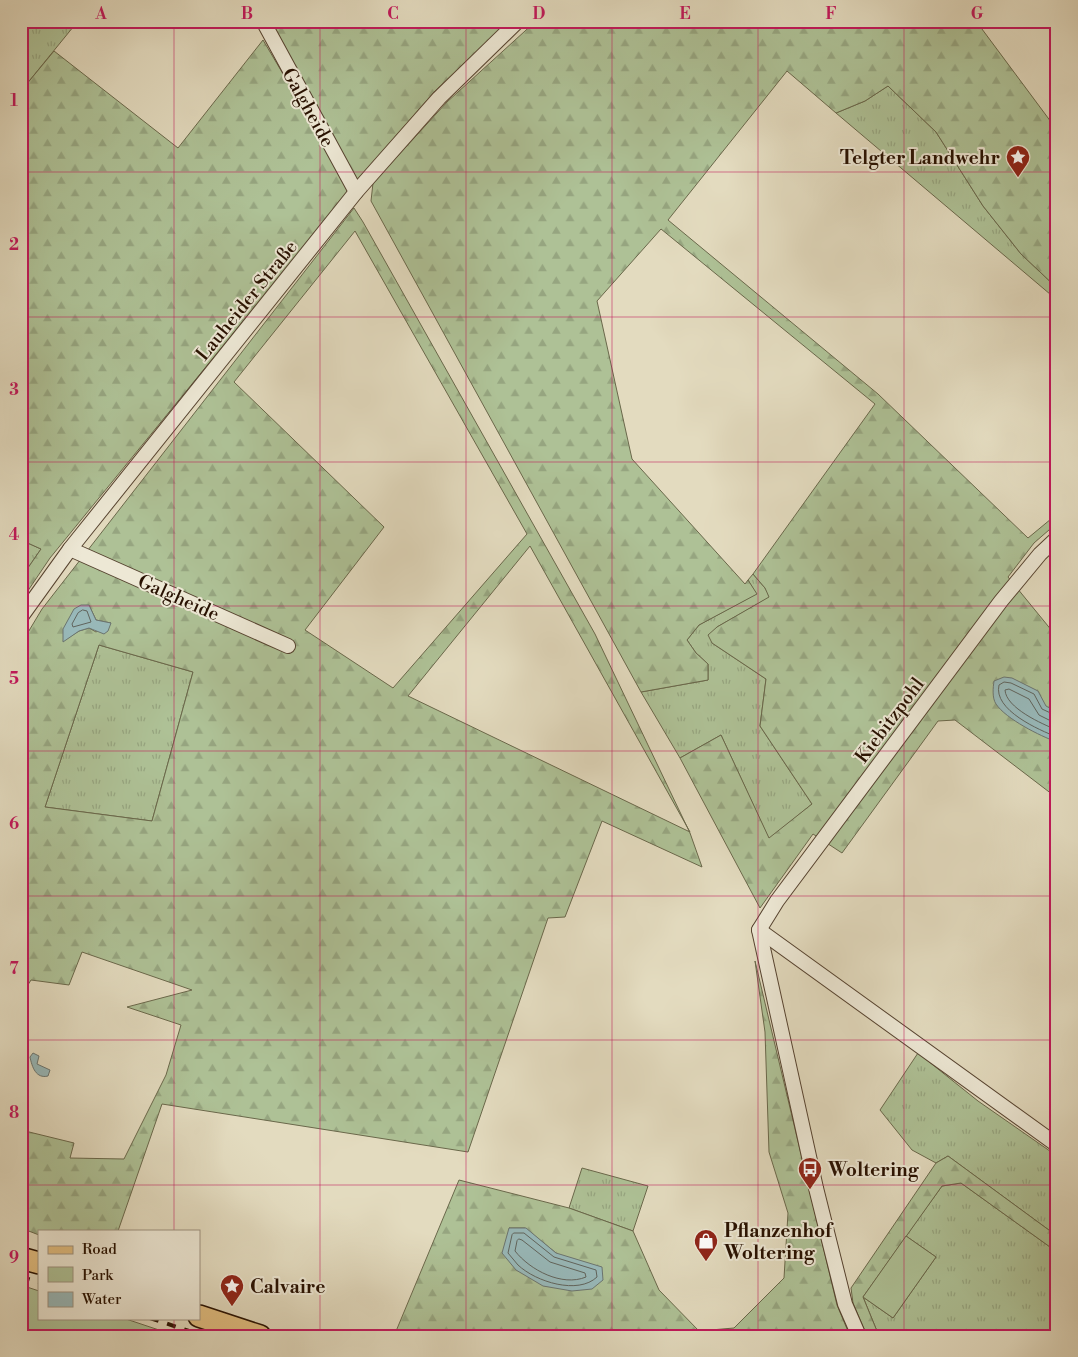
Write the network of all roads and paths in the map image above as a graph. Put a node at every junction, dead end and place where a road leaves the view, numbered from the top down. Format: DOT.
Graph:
graph roads {
  1 [pos="262,21"];
  2 [pos="518,21"];
  3 [pos="356,192"];
  4 [pos="1057,538"];
  5 [pos="70,549"];
  6 [pos="21,618"];
  7 [pos="288,646"];
  8 [pos="759,930"];
  9 [pos="1057,1145"];
  10 [pos="21,1258"];
  11 [pos="38,1263"];
  12 [pos="200,1316"];
  13 [pos="260,1336"];
  14 [pos="859,1336"];
  1 -- 3 [label="street, Galgheide"];
  2 -- 3 [label="street, Lauheider Straße"];
  3 -- 5 [label="street, Lauheider Straße"];
  4 -- 8 [label="street, Kiebitzpohl"];
  5 -- 6 [label="street, Lauheider Straße"];
  5 -- 7 [label="street, Galgheide"];
  8 -- 9 [label="street"];
  8 -- 14 [label="street"];
  10 -- 11 [label="main road"];
  12 -- 13 [label="main road"];
}
